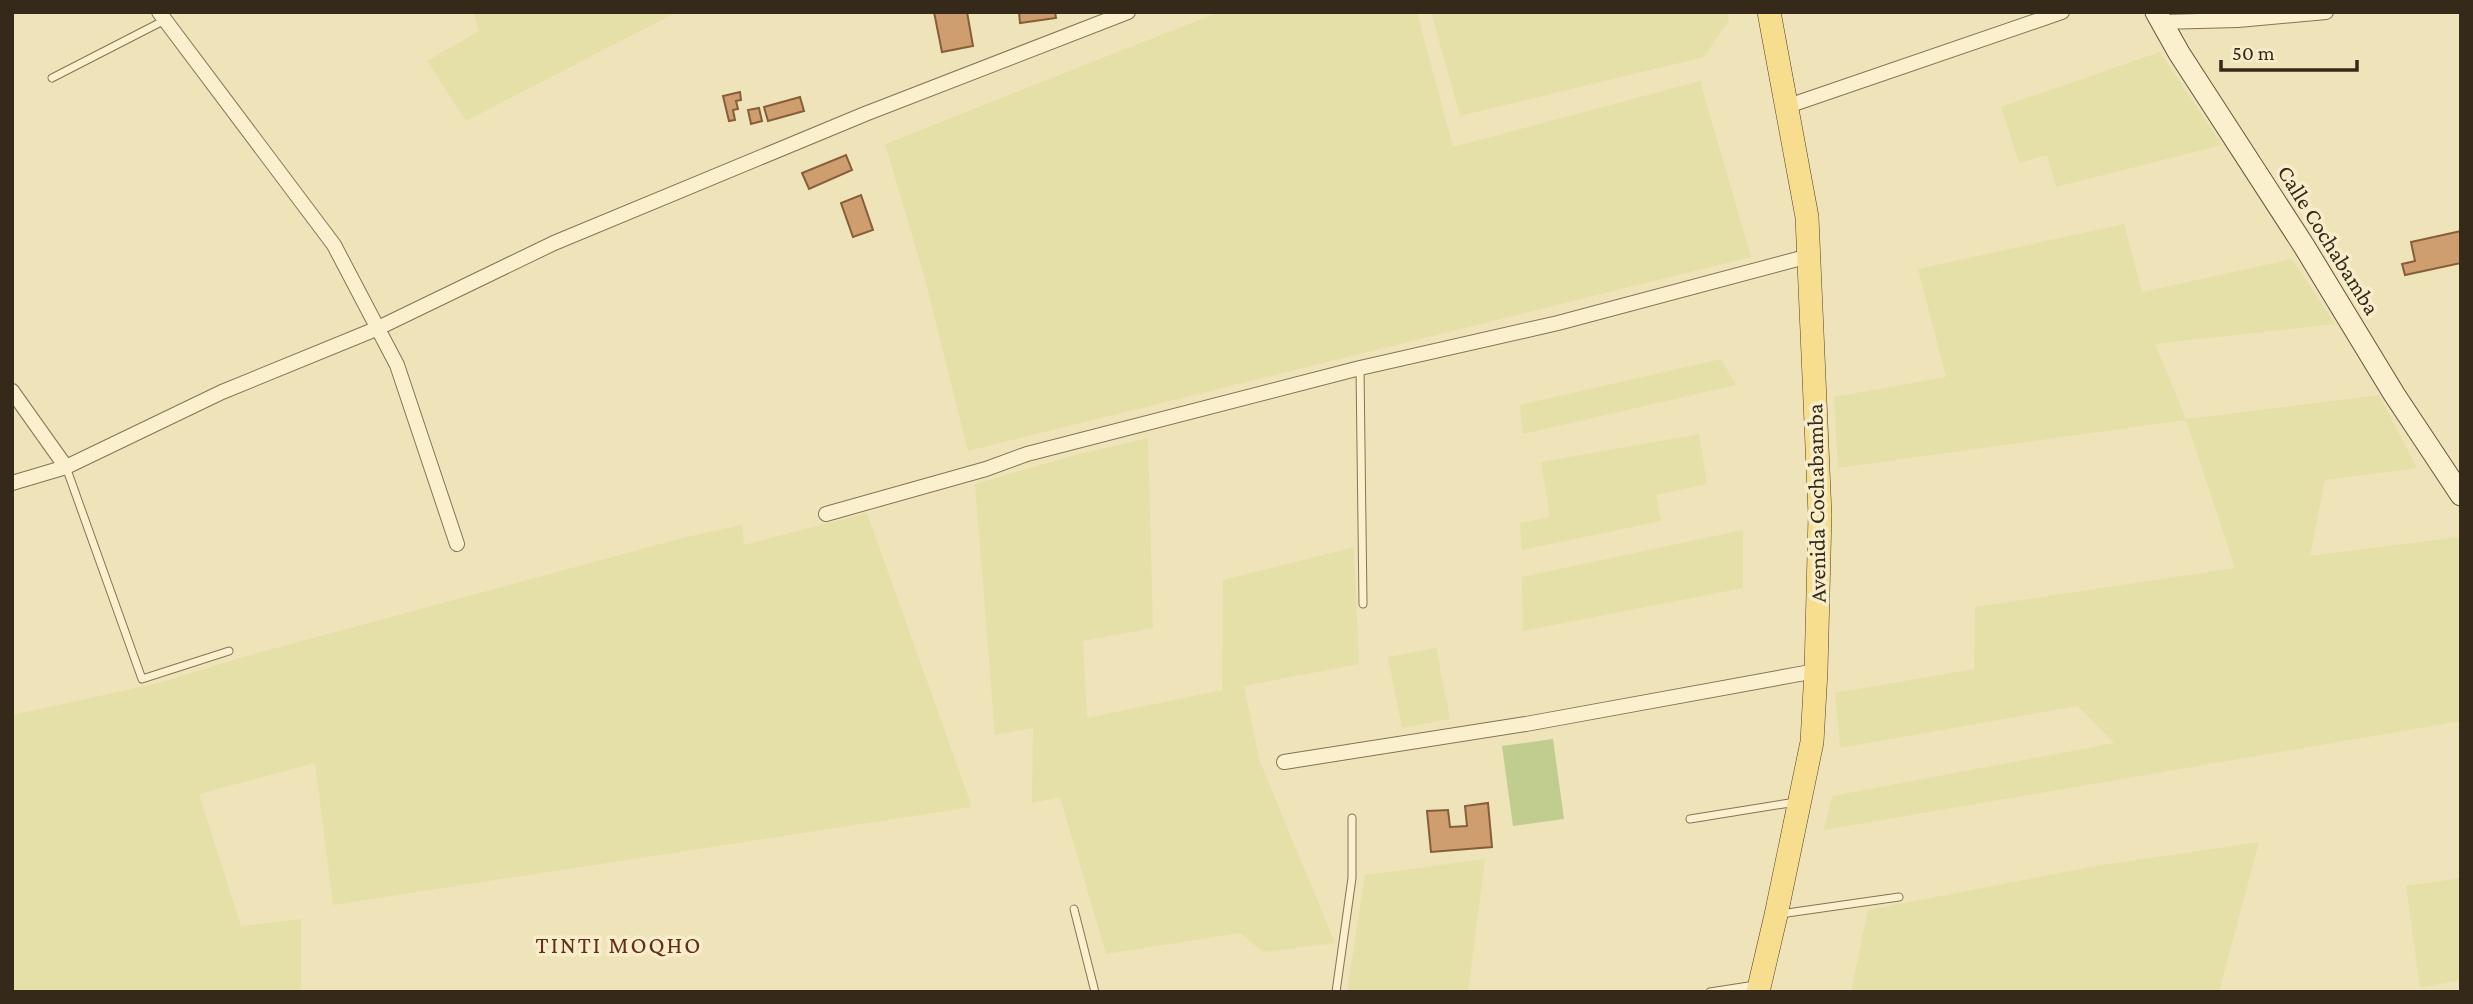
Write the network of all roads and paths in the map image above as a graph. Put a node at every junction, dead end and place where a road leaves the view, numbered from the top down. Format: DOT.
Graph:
graph roads {
  1 [pos="1128,12"];
  2 [pos="1769,12"];
  3 [pos="2062,12"];
  4 [pos="2326,12"];
  5 [pos="162,16"];
  6 [pos="2158,17"];
  7 [pos="51,78"];
  8 [pos="1788,106"];
  9 [pos="1809,256"];
  10 [pos="376,329"];
  11 [pos="1360,368"];
  12 [pos="12,391"];
  13 [pos="66,467"];
  14 [pos="12,483"];
  15 [pos="2461,495"];
  16 [pos="826,514"];
  17 [pos="457,544"];
  18 [pos="1363,604"];
  19 [pos="229,651"];
  20 [pos="1816,671"];
  21 [pos="1284,762"];
  22 [pos="1800,801"];
  23 [pos="1352,818"];
  24 [pos="1690,819"];
  25 [pos="1899,897"];
  26 [pos="1074,909"];
  27 [pos="1776,915"];
  28 [pos="1758,988"];
  29 [pos="1095,992"];
  30 [pos="1336,992"];
  31 [pos="1710,992"];
  1 -- 10 [label="street"];
  2 -- 8 [label="main road, Avenida Cochabamba"];
  3 -- 8 [label="street"];
  4 -- 6 [label="street"];
  5 -- 7 [label="lane"];
  5 -- 10 [label="street"];
  6 -- 15 [label="street, Calle Cochabamba"];
  8 -- 9 [label="main road, Avenida Cochabamba"];
  9 -- 11 [label="street"];
  9 -- 20 [label="main road, Avenida Cochabamba"];
  10 -- 13 [label="street"];
  10 -- 17 [label="street"];
  11 -- 16 [label="street"];
  11 -- 18 [label="lane"];
  12 -- 13 [label="street"];
  13 -- 14 [label="street"];
  13 -- 19 [label="lane"];
  20 -- 21 [label="street"];
  20 -- 22 [label="main road, Avenida Cochabamba"];
  22 -- 24 [label="lane"];
  22 -- 27 [label="main road, Avenida Cochabamba"];
  23 -- 30 [label="lane"];
  25 -- 27 [label="lane"];
  26 -- 29 [label="lane"];
  27 -- 28 [label="main road, Avenida Cochabamba"];
  28 -- 31 [label="lane"];
}
